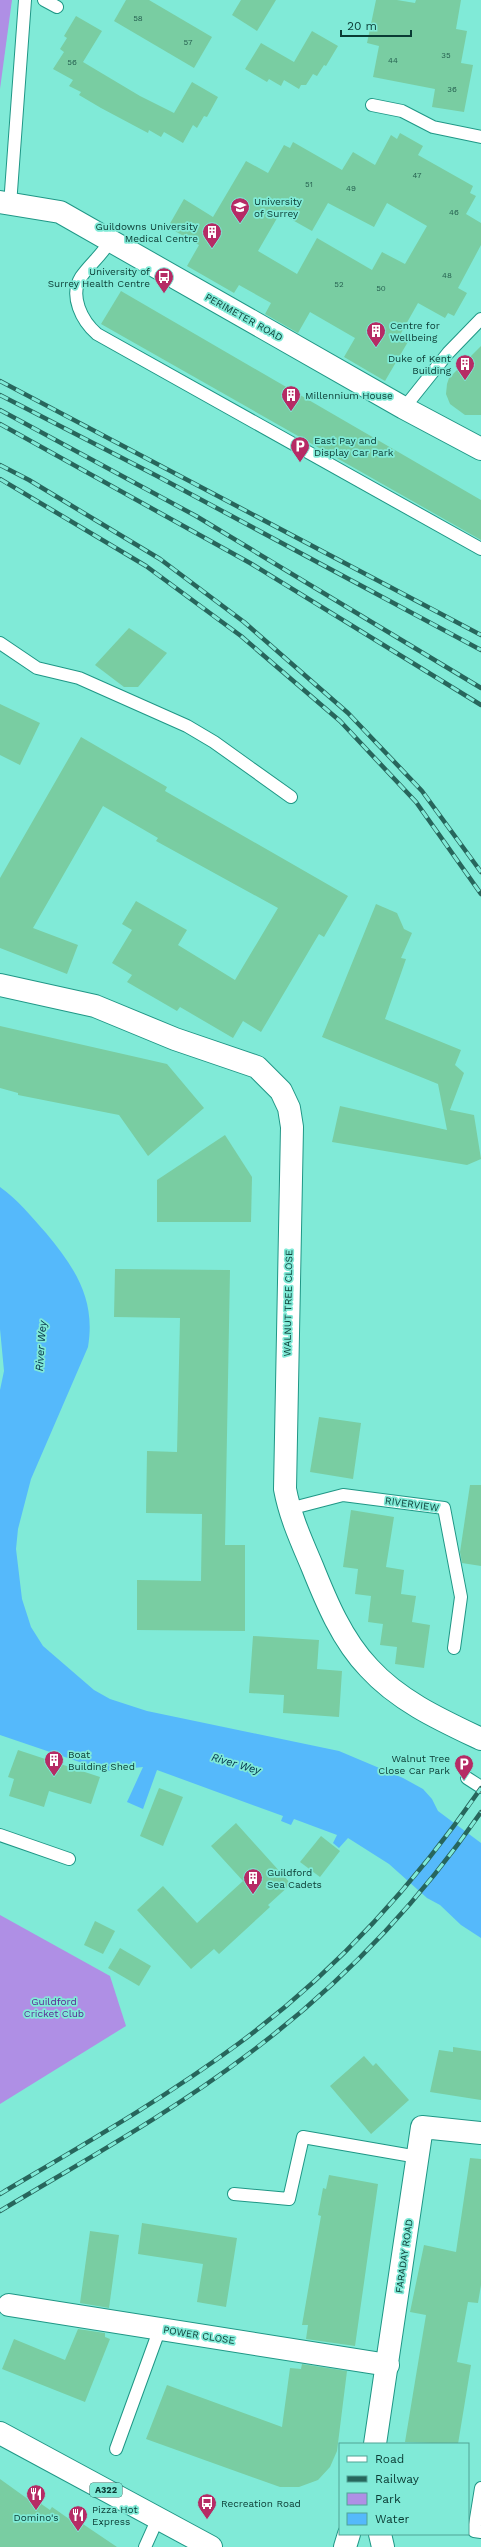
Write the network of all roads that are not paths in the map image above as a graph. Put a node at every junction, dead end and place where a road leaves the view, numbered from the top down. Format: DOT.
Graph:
graph roads {
  1 [pos="25,0"];
  2 [pos="44,0"];
  3 [pos="57,7"];
  4 [pos="372,105"];
  5 [pos="481,137"];
  6 [pos="5,203"];
  7 [pos="110,241"];
  8 [pos="481,319"];
  9 [pos="404,408"];
  10 [pos="481,450"];
  11 [pos="481,549"];
  12 [pos="0,643"];
  13 [pos="291,797"];
  14 [pos="0,984"];
  15 [pos="289,1509"];
  16 [pos="454,1648"];
  17 [pos="481,1738"];
  18 [pos="467,1778"];
  19 [pos="481,1786"];
  20 [pos="0,1835"];
  21 [pos="69,1859"];
  22 [pos="481,2133"];
  23 [pos="418,2157"];
  24 [pos="234,2194"];
  25 [pos="10,2305"];
  26 [pos="160,2328"];
  27 [pos="388,2365"];
  28 [pos="0,2433"];
  29 [pos="375,2443"];
  30 [pos="116,2449"];
  31 [pos="481,2488"];
  32 [pos="158,2518"];
  33 [pos="481,2532"];
  34 [pos="349,2535"];
  35 [pos="380,2535"];
  36 [pos="145,2547"];
  37 [pos="211,2547"];
  38 [pos="345,2547"];
  39 [pos="383,2547"];
  1 -- 6 [label="lane"];
  2 -- 3 [label="lane"];
  4 -- 5 [label="lane"];
  6 -- 7 [label="street, PERIMETER ROAD"];
  7 -- 9 [label="street, PERIMETER ROAD"];
  7 -- 11 [label="lane"];
  8 -- 9 [label="lane"];
  9 -- 10 [label="street, PERIMETER ROAD"];
  12 -- 13 [label="lane"];
  14 -- 15 [label="street, WALNUT TREE CLOSE"];
  15 -- 16 [label="lane, RIVERVIEW"];
  15 -- 17 [label="street, WALNUT TREE CLOSE"];
  18 -- 19 [label="lane"];
  20 -- 21 [label="lane"];
  22 -- 23 [label="street, FARADAY ROAD"];
  23 -- 24 [label="lane"];
  23 -- 27 [label="street, FARADAY ROAD"];
  25 -- 26 [label="street, POWER CLOSE"];
  26 -- 27 [label="street, POWER CLOSE"];
  26 -- 30 [label="lane"];
  27 -- 29 [label="street, FARADAY ROAD"];
  28 -- 32 [label="street, A322"];
  31 -- 33 [label="lane"];
  32 -- 36 [label="lane"];
  32 -- 37 [label="street, A322"];
  34 -- 38 [label="street"];
  35 -- 39 [label="street"];
}
